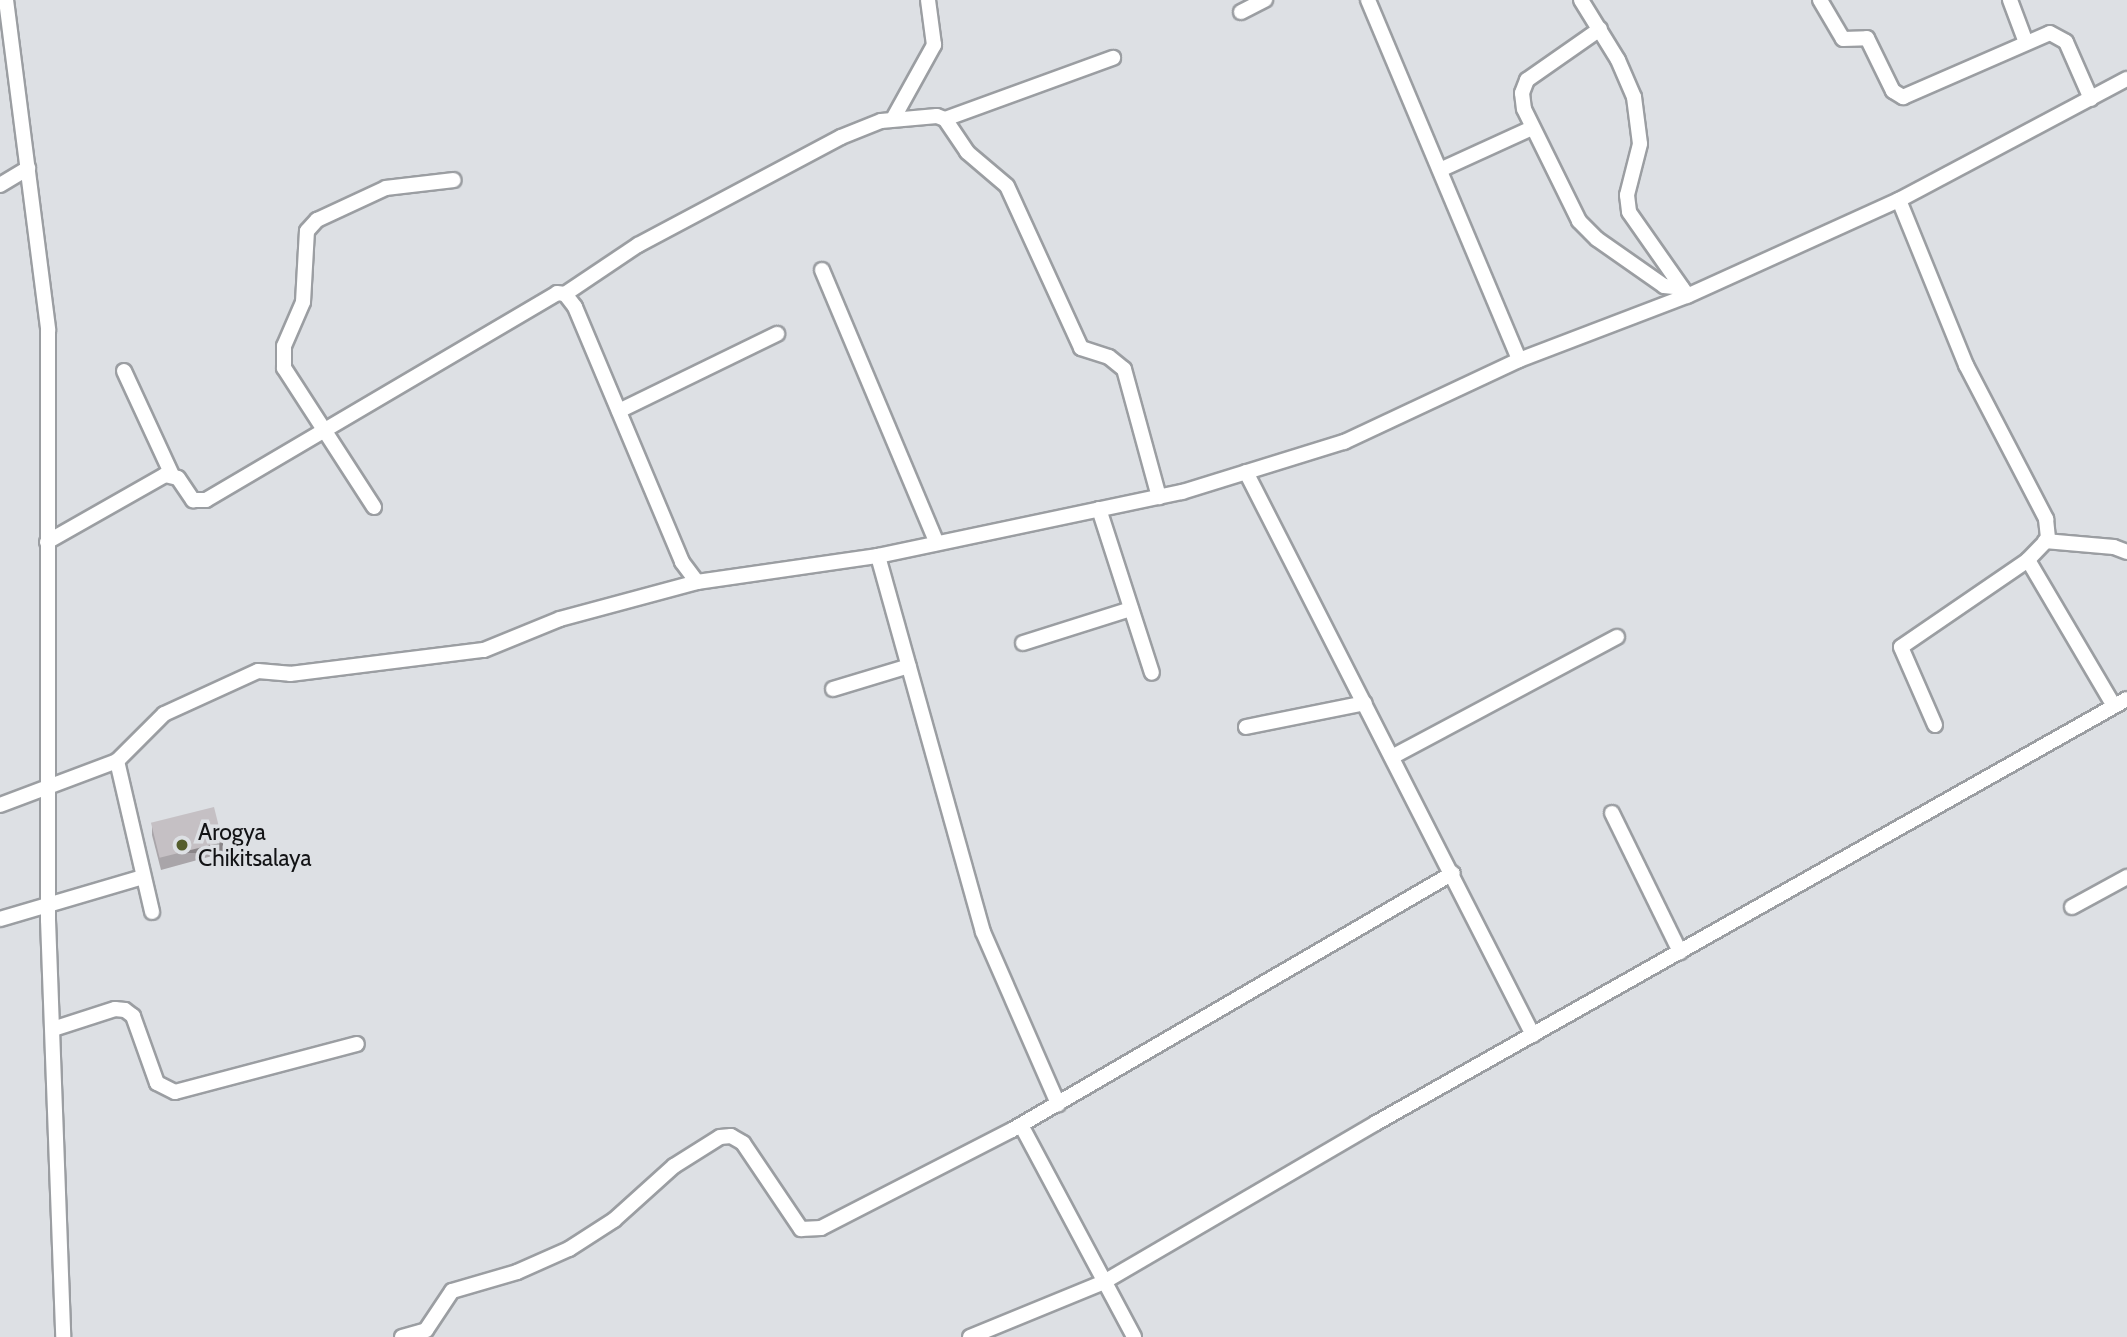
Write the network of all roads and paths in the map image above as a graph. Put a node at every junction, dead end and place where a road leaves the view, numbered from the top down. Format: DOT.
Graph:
graph roads {
  1 [pos="6,0"];
  2 [pos="928,0"];
  3 [pos="1265,0"];
  4 [pos="1368,0"];
  5 [pos="1581,0"];
  6 [pos="1820,0"];
  7 [pos="2010,0"];
  8 [pos="1241,12"];
  9 [pos="1600,29"];
  10 [pos="2025,40"];
  11 [pos="5,47"];
  12 [pos="1113,58"];
  13 [pos="2127,79"];
  14 [pos="2091,99"];
  15 [pos="893,119"];
  16 [pos="945,119"];
  17 [pos="1532,128"];
  18 [pos="28,168"];
  19 [pos="1440,170"];
  20 [pos="454,180"];
  21 [pos="0,185"];
  22 [pos="1899,200"];
  23 [pos="822,270"];
  24 [pos="1685,292"];
  25 [pos="565,294"];
  26 [pos="776,334"];
  27 [pos="1520,360"];
  28 [pos="124,371"];
  29 [pos="619,411"];
  30 [pos="321,431"];
  31 [pos="1246,472"];
  32 [pos="172,475"];
  33 [pos="1159,497"];
  34 [pos="374,507"];
  35 [pos="1099,509"];
  36 [pos="2045,541"];
  37 [pos="47,542"];
  38 [pos="937,543"];
  39 [pos="2127,552"];
  40 [pos="878,556"];
  41 [pos="2028,561"];
  42 [pos="698,582"];
  43 [pos="1131,609"];
  44 [pos="1617,637"];
  45 [pos="1023,643"];
  46 [pos="909,667"];
  47 [pos="1152,673"];
  48 [pos="833,689"];
  49 [pos="1365,703"];
  50 [pos="2120,703"];
  51 [pos="1935,725"];
  52 [pos="1245,727"];
  53 [pos="1392,757"];
  54 [pos="117,761"];
  55 [pos="47,785"];
  56 [pos="0,804"];
  57 [pos="1612,813"];
  58 [pos="1453,873"];
  59 [pos="144,877"];
  60 [pos="2127,877"];
  61 [pos="48,906"];
  62 [pos="2072,907"];
  63 [pos="152,912"];
  64 [pos="0,919"];
  65 [pos="1680,952"];
  66 [pos="52,1029"];
  67 [pos="1533,1035"];
  68 [pos="357,1044"];
  69 [pos="1058,1104"];
  70 [pos="1021,1125"];
  71 [pos="1104,1282"];
  72 [pos="64,1337"];
  73 [pos="402,1337"];
  74 [pos="970,1337"];
  75 [pos="1133,1337"];
  1 -- 11 [label="street"];
  2 -- 15 [label="street"];
  3 -- 8 [label="street"];
  4 -- 19 [label="street"];
  5 -- 9 [label="street"];
  6 -- 10 [label="street"];
  7 -- 10 [label="street"];
  9 -- 17 [label="street"];
  9 -- 24 [label="street"];
  10 -- 14 [label="street"];
  11 -- 18 [label="street"];
  12 -- 16 [label="street"];
  13 -- 14 [label="street"];
  14 -- 22 [label="street"];
  15 -- 16 [label="street"];
  15 -- 25 [label="street"];
  16 -- 33 [label="street"];
  17 -- 19 [label="street"];
  17 -- 24 [label="street"];
  18 -- 21 [label="street"];
  18 -- 37 [label="street"];
  19 -- 27 [label="street"];
  20 -- 30 [label="street"];
  22 -- 24 [label="street"];
  22 -- 36 [label="street"];
  23 -- 38 [label="street"];
  24 -- 27 [label="street"];
  25 -- 29 [label="street"];
  25 -- 30 [label="street"];
  26 -- 29 [label="street"];
  27 -- 31 [label="street"];
  28 -- 32 [label="street"];
  29 -- 42 [label="street"];
  30 -- 32 [label="street"];
  30 -- 34 [label="street"];
  31 -- 33 [label="street"];
  31 -- 49 [label="street"];
  32 -- 37 [label="street"];
  33 -- 35 [label="street"];
  35 -- 38 [label="street"];
  35 -- 43 [label="street"];
  36 -- 39 [label="street"];
  36 -- 41 [label="street"];
  37 -- 55 [label="street"];
  38 -- 40 [label="street"];
  40 -- 42 [label="street"];
  40 -- 46 [label="street"];
  41 -- 50 [label="street"];
  41 -- 51 [label="street"];
  42 -- 54 [label="street"];
  43 -- 45 [label="street"];
  43 -- 47 [label="street"];
  44 -- 53 [label="street"];
  46 -- 48 [label="street"];
  46 -- 69 [label="street"];
  49 -- 52 [label="street"];
  49 -- 53 [label="street"];
  50 -- 65 [label="street"];
  53 -- 58 [label="street"];
  54 -- 55 [label="street"];
  54 -- 59 [label="street"];
  55 -- 56 [label="street"];
  55 -- 61 [label="street"];
  57 -- 65 [label="street"];
  58 -- 67 [label="street"];
  58 -- 69 [label="street"];
  59 -- 61 [label="street"];
  59 -- 63 [label="street"];
  60 -- 62 [label="street"];
  61 -- 64 [label="street"];
  61 -- 66 [label="street"];
  65 -- 67 [label="street"];
  66 -- 68 [label="street"];
  66 -- 72 [label="street"];
  67 -- 71 [label="street"];
  69 -- 70 [label="street"];
  70 -- 71 [label="street"];
  70 -- 73 [label="street"];
  71 -- 74 [label="street"];
  71 -- 75 [label="street"];
}
